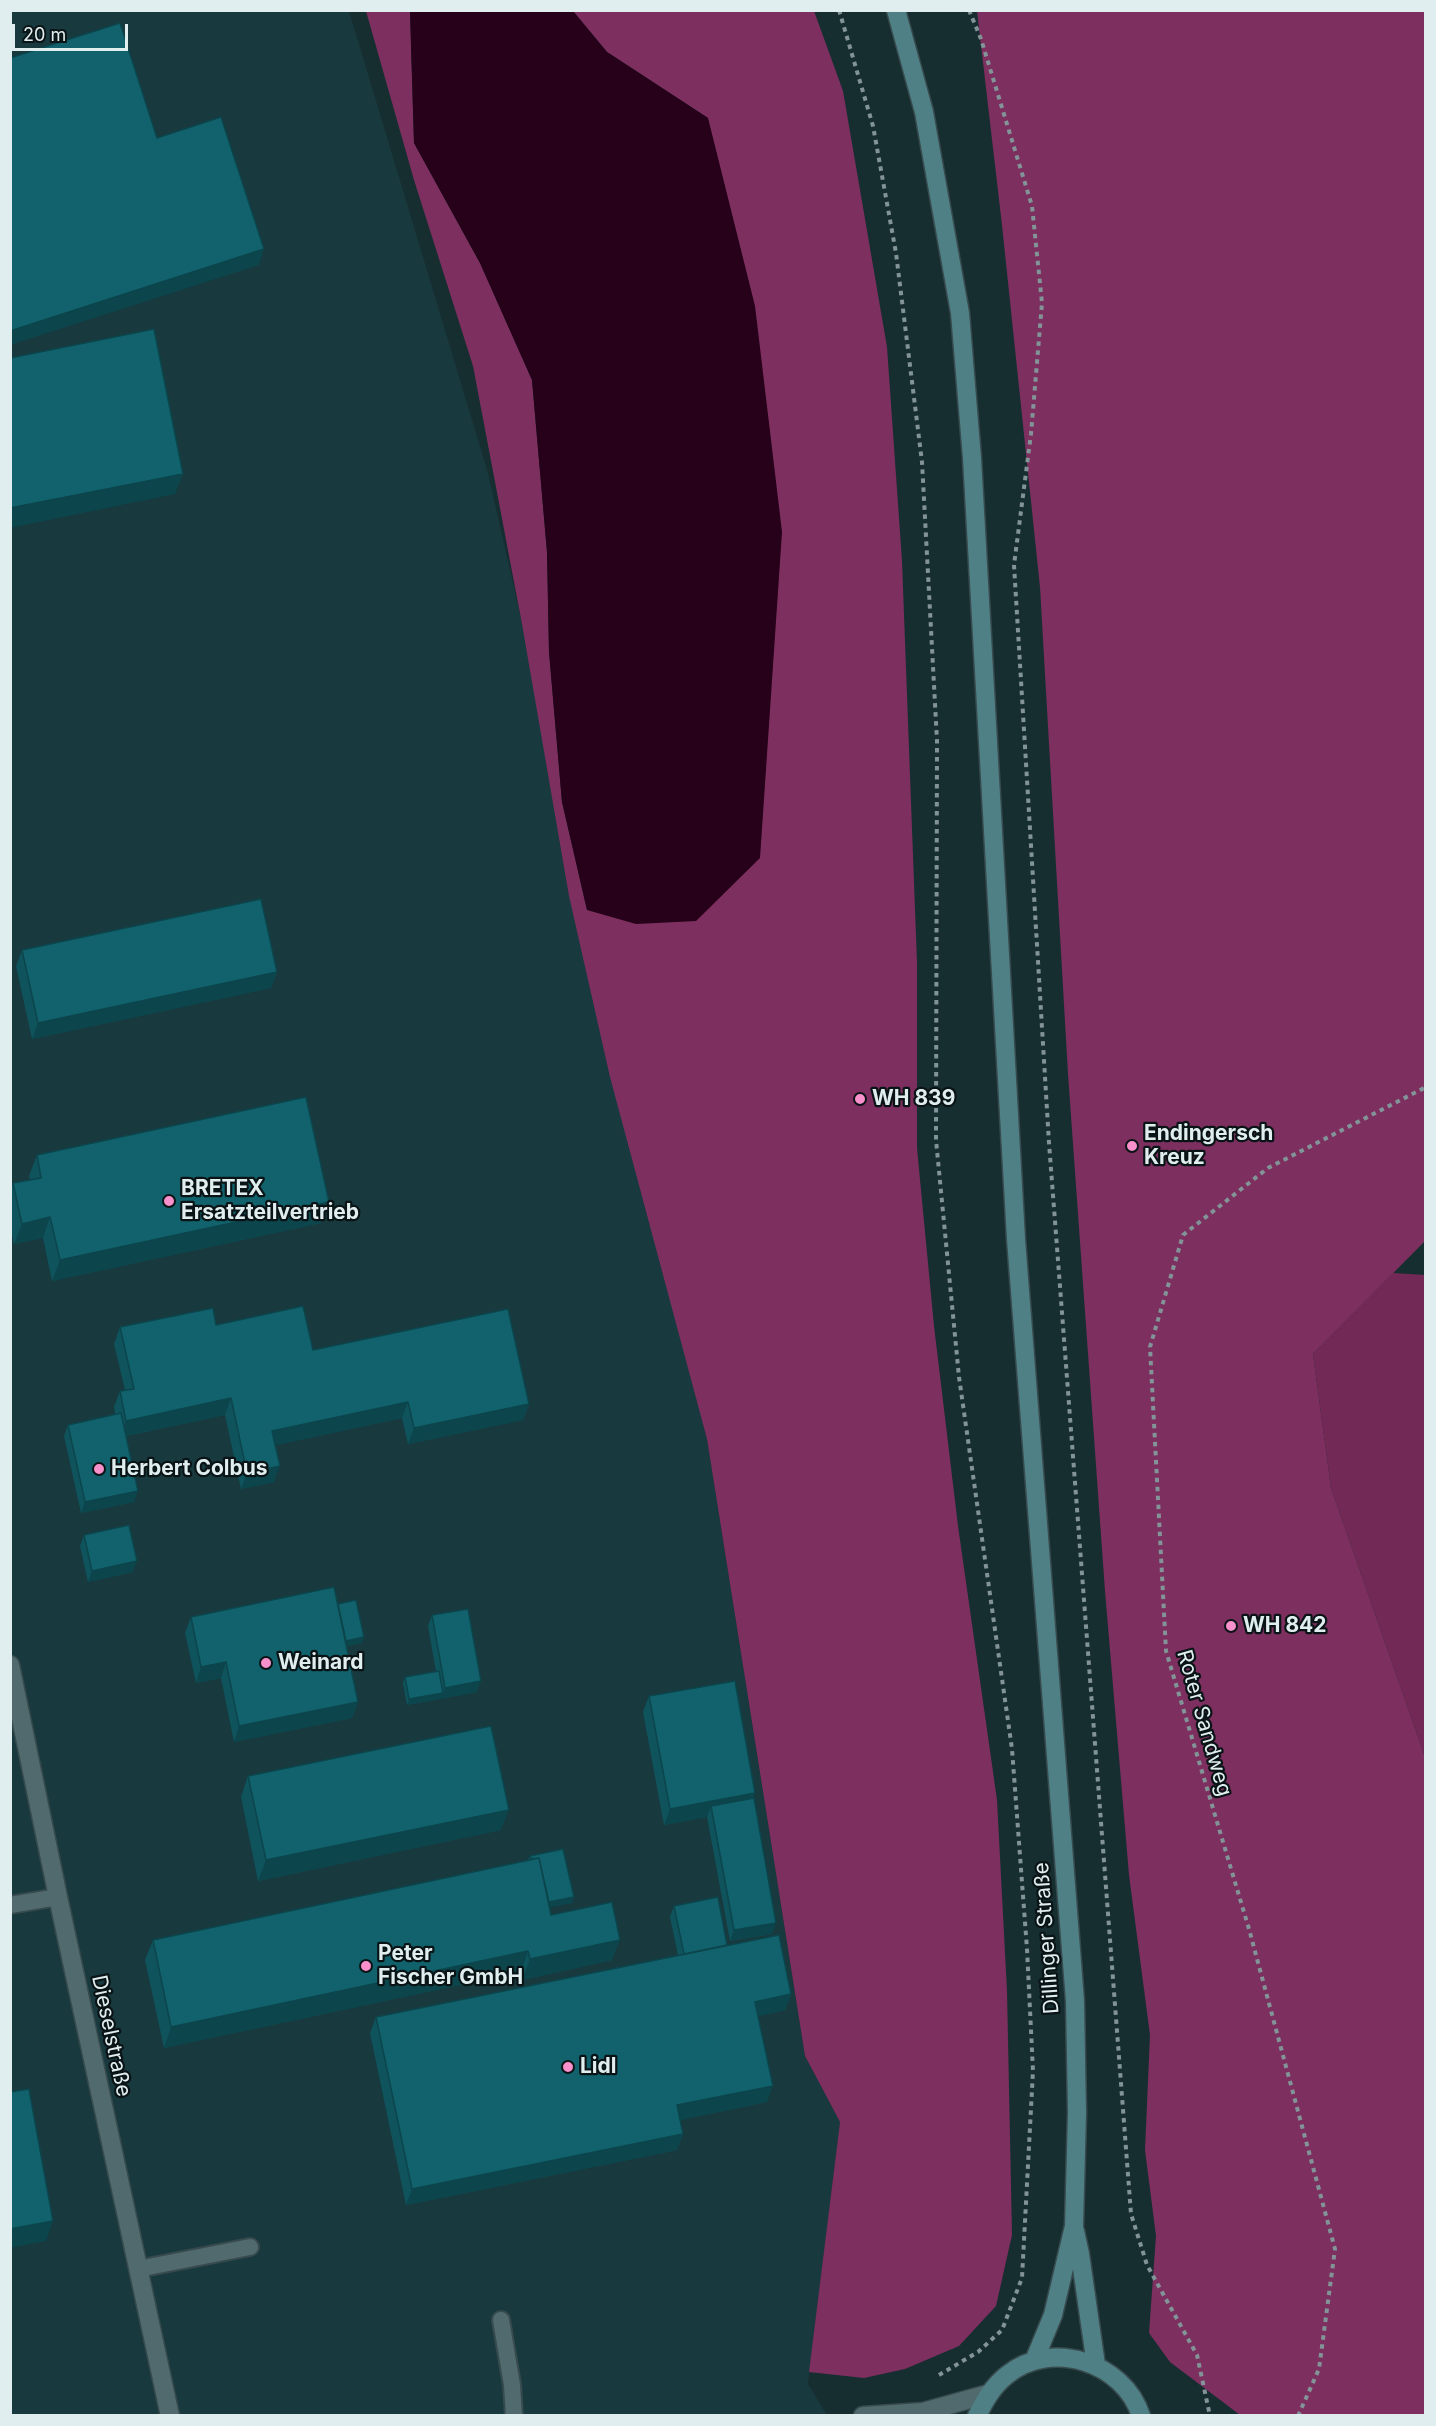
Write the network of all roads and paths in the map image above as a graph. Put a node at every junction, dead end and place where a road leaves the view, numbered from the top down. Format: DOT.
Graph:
graph roads {
  1 [pos="839,10"];
  2 [pos="896,10"];
  3 [pos="969,10"];
  4 [pos="1425,1087"];
  5 [pos="10,1665"];
  6 [pos="14,1696"];
  7 [pos="58,1897"];
  8 [pos="10,1905"];
  9 [pos="1074,2226"];
  10 [pos="250,2247"];
  11 [pos="138,2269"];
  12 [pos="501,2320"];
  13 [pos="1034,2361"];
  14 [pos="1096,2365"];
  15 [pos="938,2376"];
  16 [pos="988,2394"];
  17 [pos="171,2415"];
  18 [pos="514,2415"];
  19 [pos="863,2415"];
  20 [pos="977,2415"];
  21 [pos="1141,2415"];
  22 [pos="1210,2415"];
  23 [pos="1298,2415"];
  1 -- 15 [label="path"];
  2 -- 9 [label="street, Dillinger Straße"];
  3 -- 22 [label="path"];
  4 -- 23 [label="path, Roter Sandweg"];
  5 -- 6 [label="street, Dieselstraße"];
  6 -- 7 [label="street, Dieselstraße"];
  7 -- 8 [label="lane"];
  7 -- 11 [label="street, Dieselstraße"];
  9 -- 13 [label="street, Dillinger Straße"];
  9 -- 14 [label="street, Dillinger Straße"];
  10 -- 11 [label="lane"];
  11 -- 17 [label="street, Dieselstraße"];
  12 -- 18 [label="lane"];
  13 -- 14 [label="street"];
  13 -- 16 [label="street"];
  14 -- 21 [label="street"];
  16 -- 19 [label="street"];
  16 -- 20 [label="street"];
}
